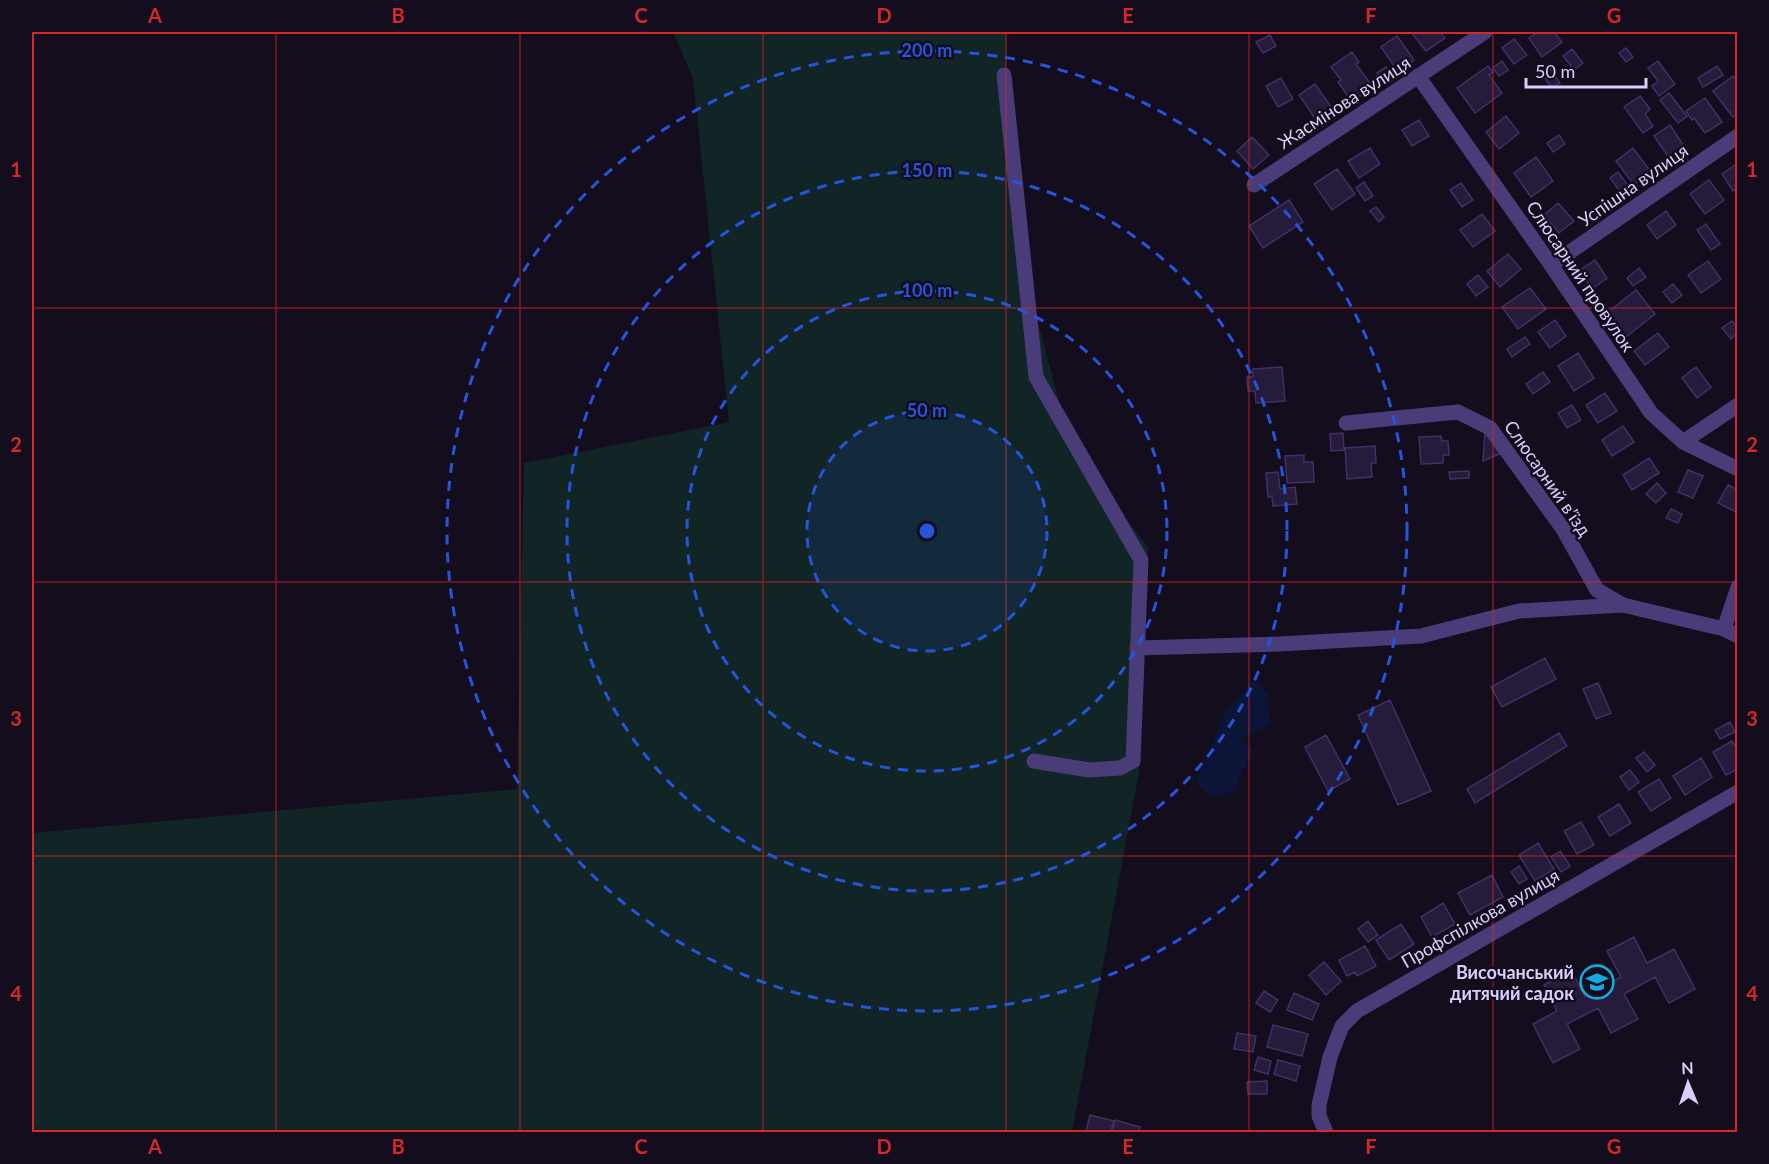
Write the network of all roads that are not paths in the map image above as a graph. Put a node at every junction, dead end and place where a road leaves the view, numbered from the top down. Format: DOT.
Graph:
graph roads {
  1 [pos="1485,32"];
  2 [pos="1004,75"];
  3 [pos="1418,76"];
  4 [pos="1737,136"];
  5 [pos="1254,185"];
  6 [pos="1551,265"];
  7 [pos="1737,405"];
  8 [pos="1346,423"];
  9 [pos="1683,442"];
  10 [pos="1737,469"];
  11 [pos="1737,588"];
  12 [pos="1623,605"];
  13 [pos="1731,633"];
  14 [pos="1137,648"];
  15 [pos="1034,761"];
  16 [pos="1737,792"];
  17 [pos="1326,1132"];
  1 -- 3 [label="street, Жасмінова вулиця"];
  2 -- 14 [label="street"];
  3 -- 5 [label="street, Жасмінова вулиця"];
  3 -- 6 [label="street, Слюсарний провулок"];
  4 -- 6 [label="street, Успішна вулиця"];
  6 -- 9 [label="street, Слюсарний провулок"];
  7 -- 9 [label="street"];
  8 -- 12 [label="street, Слюсарний в’їзд"];
  9 -- 10 [label="street, Слюсарний провулок"];
  11 -- 13 [label="street"];
  12 -- 13 [label="street"];
  12 -- 14 [label="street"];
  14 -- 15 [label="street"];
  16 -- 17 [label="street, Профспілкова вулиця"];
}
